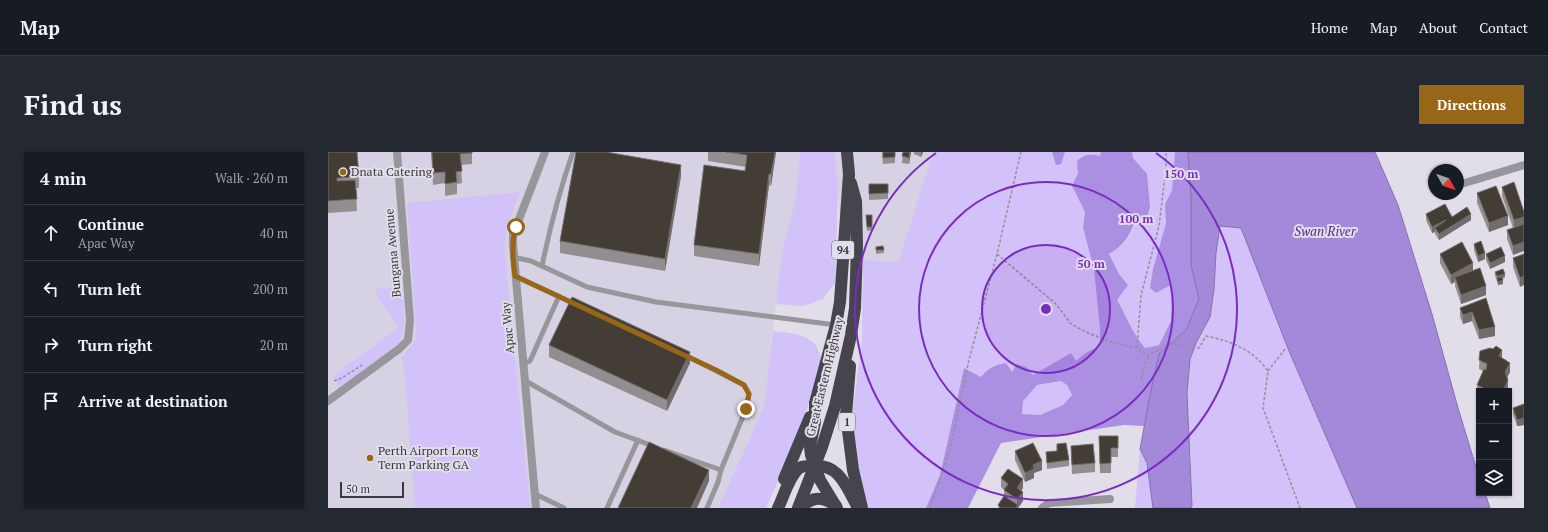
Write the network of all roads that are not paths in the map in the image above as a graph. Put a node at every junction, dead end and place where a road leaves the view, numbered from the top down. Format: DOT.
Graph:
graph roads {
  1 [pos="397,152"];
  2 [pos="545,152"];
  3 [pos="573,152"];
  4 [pos="847,152"];
  5 [pos="1524,165"];
  6 [pos="849,174"];
  7 [pos="1464,183"];
  8 [pos="513,257"];
  9 [pos="542,266"];
  10 [pos="515,276"];
  11 [pos="559,296"];
  12 [pos="580,306"];
  13 [pos="836,325"];
  14 [pos="851,335"];
  15 [pos="681,353"];
  16 [pos="523,364"];
  17 [pos="524,380"];
  18 [pos="328,401"];
  19 [pos="815,403"];
  20 [pos="638,440"];
  21 [pos="814,465"];
  22 [pos="721,470"];
  23 [pos="535,494"];
  24 [pos="1110,499"];
  25 [pos="836,507"];
  26 [pos="536,508"];
  27 [pos="564,508"];
  28 [pos="607,508"];
  29 [pos="707,508"];
  30 [pos="772,508"];
  31 [pos="778,508"];
  32 [pos="799,508"];
  33 [pos="858,508"];
  34 [pos="862,508"];
  35 [pos="1042,508"];
  1 -- 18 [label="street, Bungana Avenue"];
  2 -- 8 [label="street, Apac Way"];
  3 -- 9 [label="lane"];
  4 -- 6 [label="highway, Great Eastern Highway / 94"];
  5 -- 7 [label="street"];
  6 -- 13 [label="highway, Great Eastern Highway / 94"];
  6 -- 14 [label="highway, Great Eastern Highway / 94"];
  8 -- 9 [label="lane"];
  8 -- 10 [label="street, Apac Way"];
  9 -- 13 [label="lane"];
  10 -- 11 [label="lane"];
  10 -- 16 [label="street, Apac Way"];
  11 -- 12 [label="lane"];
  11 -- 16 [label="lane"];
  13 -- 19 [label="highway, Great Eastern Highway / 94"];
  14 -- 21 [label="highway, Great Eastern Highway / 94"];
  14 -- 34 [label="highway, 1"];
  15 -- 22 [label="lane"];
  16 -- 17 [label="street, Apac Way"];
  17 -- 20 [label="lane"];
  17 -- 23 [label="street, Apac Way"];
  19 -- 21 [label="highway, Great Eastern Highway"];
  19 -- 30 [label="highway, 94"];
  20 -- 22 [label="lane"];
  20 -- 28 [label="lane"];
  21 -- 25 [label="highway, Great Eastern Highway"];
  21 -- 31 [label="highway"];
  21 -- 32 [label="highway, 94"];
  21 -- 33 [label="highway"];
  22 -- 29 [label="lane"];
  23 -- 26 [label="street, Apac Way"];
  23 -- 27 [label="lane"];
  24 -- 35 [label="street"];
  25 -- 32 [label="highway"];
}
